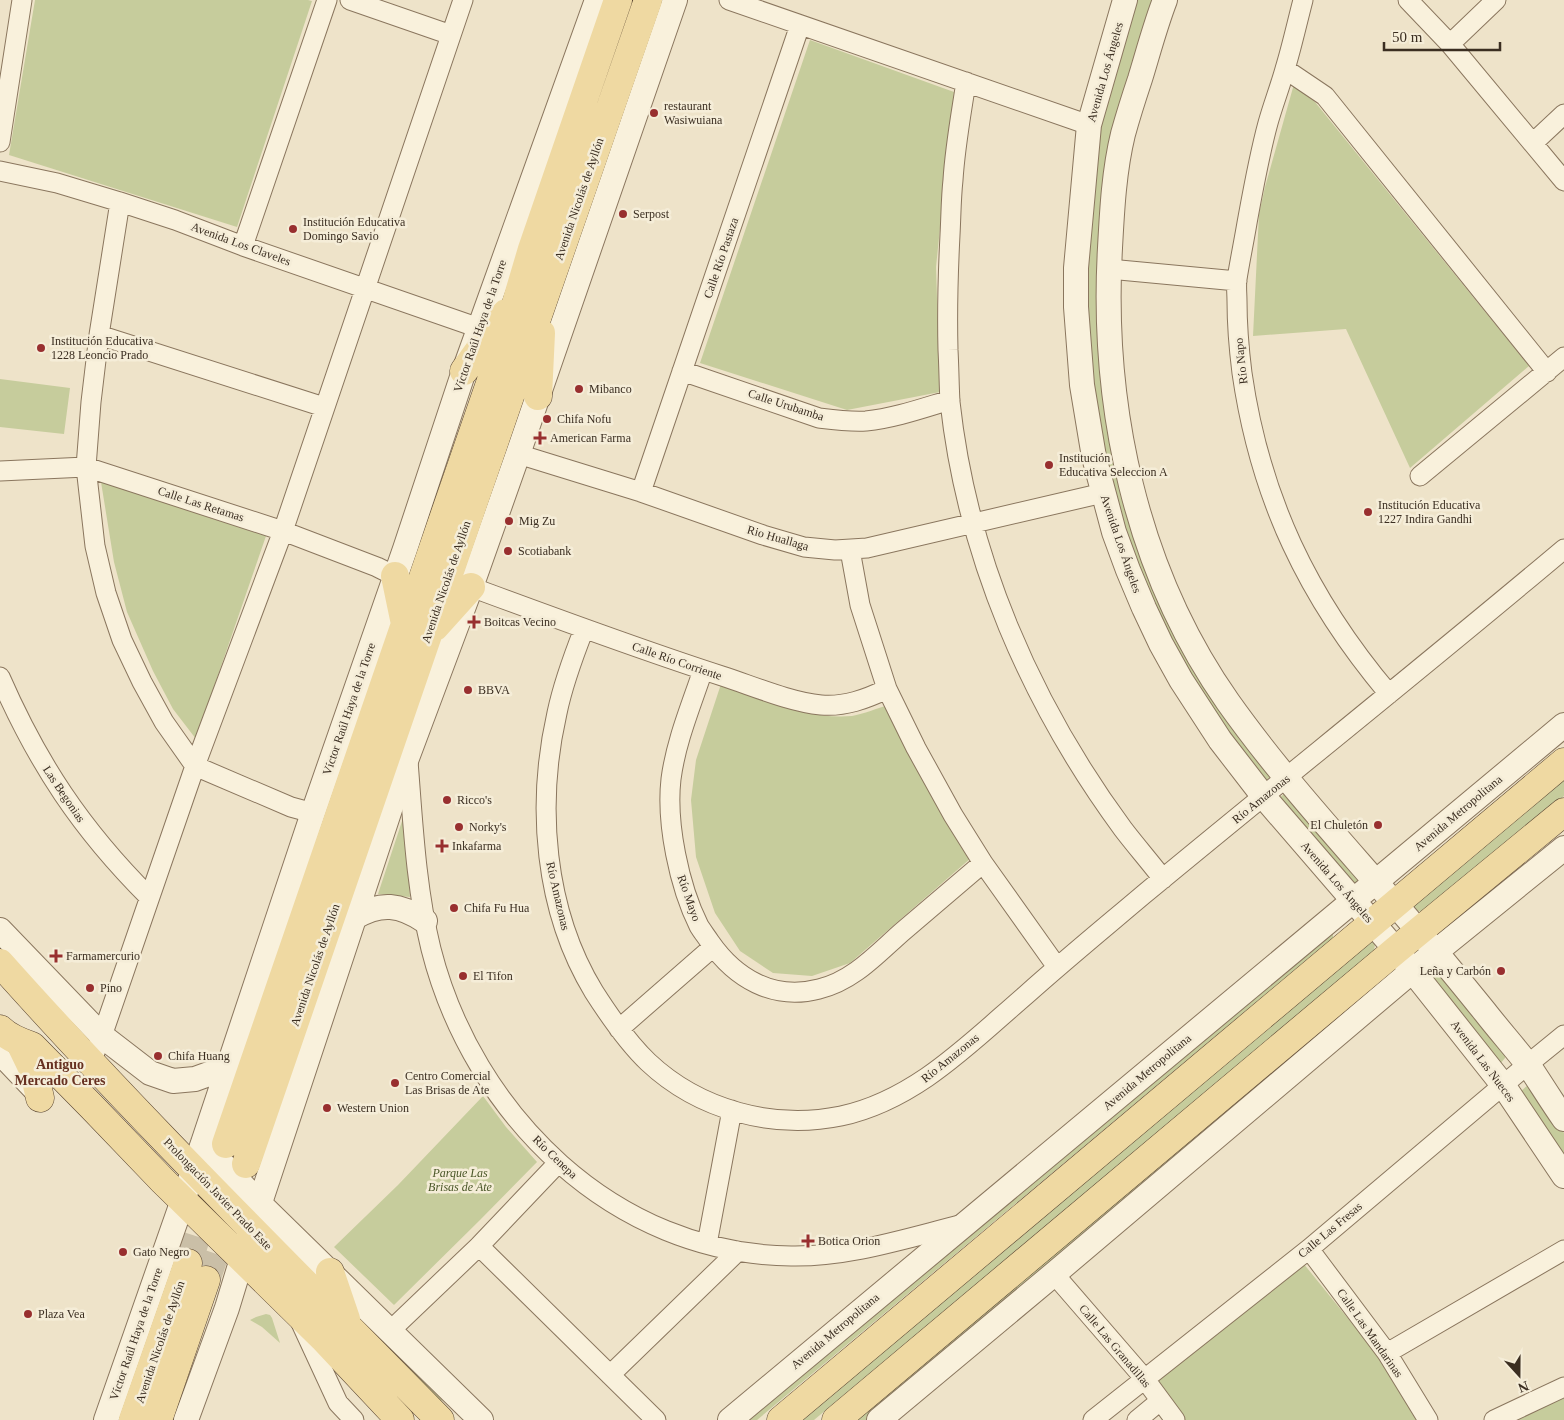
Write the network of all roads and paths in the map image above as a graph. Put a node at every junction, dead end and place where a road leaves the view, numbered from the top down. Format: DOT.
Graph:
graph roads {
  1 [pos="22,0"];
  2 [pos="327,0"];
  3 [pos="350,0"];
  4 [pos="463,0"];
  5 [pos="597,0"];
  6 [pos="618,0"];
  7 [pos="648,0"];
  8 [pos="675,0"];
  9 [pos="729,0"];
  10 [pos="1125,0"];
  11 [pos="1165,0"];
  12 [pos="1303,0"];
  13 [pos="1408,0"];
  14 [pos="1496,0"];
  15 [pos="800,25"];
  16 [pos="451,35"];
  17 [pos="1450,44"];
  18 [pos="1285,69"];
  19 [pos="966,82"];
  20 [pos="1564,114"];
  21 [pos="1089,125"];
  22 [pos="0,142"];
  23 [pos="1534,144"];
  24 [pos="0,171"];
  25 [pos="1564,181"];
  26 [pos="120,202"];
  27 [pos="243,246"];
  28 [pos="1109,269"];
  29 [pos="1237,280"];
  30 [pos="366,288"];
  31 [pos="530,302"];
  32 [pos="479,328"];
  33 [pos="99,335"];
  34 [pos="1564,357"];
  35 [pos="464,371"];
  36 [pos="682,371"];
  37 [pos="1547,372"];
  38 [pos="538,396"];
  39 [pos="950,400"];
  40 [pos="324,407"];
  41 [pos="518,454"];
  42 [pos="86,467"];
  43 [pos="0,471"];
  44 [pos="1420,476"];
  45 [pos="641,492"];
  46 [pos="1103,493"];
  47 [pos="974,522"];
  48 [pos="283,530"];
  49 [pos="1564,549"];
  50 [pos="850,550"];
  51 [pos="395,576"];
  52 [pos="472,587"];
  53 [pos="584,629"];
  54 [pos="416,630"];
  55 [pos="704,670"];
  56 [pos="0,677"];
  57 [pos="887,689"];
  58 [pos="1389,694"];
  59 [pos="1564,725"];
  60 [pos="408,758"];
  61 [pos="1564,762"];
  62 [pos="195,766"];
  63 [pos="1286,778"];
  64 [pos="1264,796"];
  65 [pos="1564,812"];
  66 [pos="313,813"];
  67 [pos="1564,848"];
  68 [pos="983,863"];
  69 [pos="1163,879"];
  70 [pos="1375,882"];
  71 [pos="149,897"];
  72 [pos="1353,902"];
  73 [pos="1395,903"];
  74 [pos="355,917"];
  75 [pos="425,921"];
  76 [pos="1372,923"];
  77 [pos="0,930"];
  78 [pos="1418,931"];
  79 [pos="713,947"];
  80 [pos="1436,951"];
  81 [pos="1404,960"];
  82 [pos="0,964"];
  83 [pos="1057,967"];
  84 [pos="44,1012"];
  85 [pos="619,1029"];
  86 [pos="102,1036"];
  87 [pos="1564,1036"];
  88 [pos="13,1043"];
  89 [pos="91,1061"];
  90 [pos="1527,1065"];
  91 [pos="228,1066"];
  92 [pos="113,1084"];
  93 [pos="1503,1085"];
  94 [pos="40,1098"];
  95 [pos="92,1107"];
  96 [pos="732,1110"];
  97 [pos="1564,1120"];
  98 [pos="215,1143"];
  99 [pos="558,1163"];
  100 [pos="246,1164"];
  101 [pos="194,1169"];
  102 [pos="1564,1176"];
  103 [pos="182,1200"];
  104 [pos="256,1216"];
  105 [pos="964,1224"];
  106 [pos="707,1244"];
  107 [pos="479,1246"];
  108 [pos="1309,1249"];
  109 [pos="1564,1250"];
  110 [pos="738,1251"];
  111 [pos="242,1258"];
  112 [pos="330,1272"];
  113 [pos="1054,1274"];
  114 [pos="294,1309"];
  115 [pos="350,1328"];
  116 [pos="391,1330"];
  117 [pos="1387,1353"];
  118 [pos="610,1375"];
  119 [pos="1144,1378"];
  120 [pos="1564,1387"];
  121 [pos="1160,1401"];
  122 [pos="106,1420"];
  123 [pos="133,1420"];
  124 [pos="158,1420"];
  125 [pos="186,1420"];
  126 [pos="354,1420"];
  127 [pos="400,1420"];
  128 [pos="440,1420"];
  129 [pos="481,1420"];
  130 [pos="656,1420"];
  131 [pos="730,1420"];
  132 [pos="781,1420"];
  133 [pos="836,1420"];
  134 [pos="879,1420"];
  135 [pos="1092,1420"];
  136 [pos="1137,1420"];
  137 [pos="1175,1420"];
  138 [pos="1428,1420"];
  139 [pos="1494,1420"];
  1 -- 22 [label="street"];
  2 -- 27 [label="street"];
  3 -- 16 [label="street"];
  4 -- 16 [label="street"];
  5 -- 32 [label="street, Víctor Raúl Haya de la Torre"];
  6 -- 31 [label="main road, Avenida Nicolás de Ayllón"];
  7 -- 31 [label="main road, Avenida Nicolás de Ayllón"];
  8 -- 38 [label="street"];
  9 -- 15 [label="street"];
  10 -- 21 [label="street, Avenida Los Ángeles"];
  11 -- 28 [label="street, Avenida Los Ángeles"];
  12 -- 18 [label="street, Río Napo"];
  13 -- 17 [label="street"];
  14 -- 17 [label="street"];
  15 -- 19 [label="street"];
  15 -- 36 [label="street, Calle Río Pastaza"];
  16 -- 30 [label="street"];
  17 -- 23 [label="street"];
  18 -- 29 [label="street, Río Napo"];
  18 -- 37 [label="street"];
  19 -- 21 [label="street"];
  19 -- 39 [label="street"];
  20 -- 23 [label="street"];
  21 -- 46 [label="street, Avenida Los Ángeles"];
  23 -- 25 [label="street"];
  24 -- 26 [label="street, Avenida Los Claveles"];
  26 -- 27 [label="street, Avenida Los Claveles"];
  26 -- 33 [label="street"];
  27 -- 30 [label="street, Avenida Los Claveles"];
  28 -- 29 [label="street"];
  28 -- 63 [label="street, Avenida Los Ángeles"];
  29 -- 58 [label="street, Río Napo"];
  30 -- 32 [label="street, Avenida Los Claveles"];
  30 -- 40 [label="street"];
  31 -- 35 [label="main road"];
  31 -- 38 [label="main road"];
  31 -- 54 [label="main road, Avenida Nicolás de Ayllón"];
  32 -- 35 [label="street, Víctor Raúl Haya de la Torre"];
  33 -- 40 [label="street"];
  33 -- 42 [label="street"];
  34 -- 37 [label="street"];
  35 -- 51 [label="street, Víctor Raúl Haya de la Torre"];
  36 -- 39 [label="street, Calle Urubamba"];
  36 -- 45 [label="street, Calle Río Pastaza"];
  37 -- 44 [label="street"];
  38 -- 41 [label="street"];
  39 -- 47 [label="street"];
  40 -- 48 [label="street"];
  41 -- 45 [label="street, Rio Huallaga"];
  41 -- 52 [label="street"];
  42 -- 43 [label="street, Calle Las Retamas"];
  42 -- 48 [label="street, Calle Las Retamas"];
  42 -- 62 [label="street"];
  45 -- 50 [label="street, Rio Huallaga"];
  46 -- 47 [label="street, Rio Huallaga"];
  46 -- 64 [label="street, Avenida Los Ángeles"];
  47 -- 50 [label="street, Rio Huallaga"];
  47 -- 69 [label="street"];
  48 -- 51 [label="street, Calle Las Retamas"];
  48 -- 62 [label="street"];
  49 -- 58 [label="street, Río Amazonas"];
  50 -- 57 [label="street"];
  51 -- 54 [label="main road"];
  51 -- 66 [label="street, Víctor Raúl Haya de la Torre"];
  52 -- 53 [label="street, Calle Río Corriente"];
  52 -- 54 [label="main road"];
  52 -- 60 [label="street"];
  53 -- 55 [label="street, Calle Río Corriente"];
  53 -- 85 [label="street, Río Amazonas"];
  54 -- 98 [label="main road, Avenida Nicolás de Ayllón"];
  54 -- 100 [label="main road, Avenida Nicolás de Ayllón"];
  55 -- 57 [label="street, Calle Río Corriente"];
  55 -- 79 [label="street, Río Mayo"];
  56 -- 71 [label="street, Las Begonias"];
  57 -- 68 [label="street"];
  58 -- 63 [label="street, Río Amazonas"];
  59 -- 70 [label="street, Avenida Metropolitana"];
  60 -- 74 [label="street"];
  60 -- 75 [label="street, Río Cenepa"];
  61 -- 73 [label="main road"];
  62 -- 66 [label="street"];
  62 -- 71 [label="street"];
  63 -- 64 [label="street, Río Amazonas"];
  63 -- 70 [label="street, Avenida Los Ángeles"];
  64 -- 69 [label="street, Río Amazonas"];
  64 -- 72 [label="street, Avenida Los Ángeles"];
  65 -- 78 [label="main road"];
  66 -- 91 [label="street, Víctor Raúl Haya de la Torre"];
  67 -- 80 [label="street"];
  68 -- 79 [label="street, Río Mayo"];
  68 -- 83 [label="street"];
  69 -- 83 [label="street, Río Amazonas"];
  70 -- 72 [label="street, Avenida Metropolitana"];
  70 -- 73 [label="street, Avenida Los Ángeles"];
  71 -- 86 [label="street"];
  72 -- 76 [label="street, Avenida Los Ángeles"];
  72 -- 105 [label="street, Avenida Metropolitana"];
  73 -- 76 [label="main road"];
  73 -- 78 [label="street, Avenida Los Ángeles"];
  74 -- 75 [label="street"];
  74 -- 104 [label="street"];
  75 -- 99 [label="street, Río Cenepa"];
  76 -- 81 [label="street, Avenida Los Ángeles"];
  76 -- 132 [label="main road"];
  77 -- 86 [label="street"];
  78 -- 80 [label="street"];
  78 -- 81 [label="main road"];
  79 -- 85 [label="street"];
  80 -- 81 [label="street"];
  80 -- 90 [label="street"];
  81 -- 93 [label="street, Avenida Las Nueces"];
  81 -- 113 [label="street"];
  81 -- 133 [label="main road"];
  82 -- 84 [label="main road, Prolongación Javier Prado Este"];
  83 -- 96 [label="street, Río Amazonas"];
  84 -- 88 [label="main road"];
  84 -- 89 [label="main road, Prolongación Javier Prado Este"];
  85 -- 96 [label="street, Río Amazonas"];
  86 -- 89 [label="street"];
  86 -- 91 [label="street"];
  87 -- 90 [label="street, Calle Las Fresas"];
  88 -- 94 [label="main road"];
  88 -- 95 [label="main road"];
  89 -- 92 [label="main road, Prolongación Javier Prado Este"];
  90 -- 93 [label="street, Calle Las Fresas"];
  90 -- 97 [label="street"];
  91 -- 98 [label="street, Víctor Raúl Haya de la Torre"];
  92 -- 95 [label="main road"];
  92 -- 101 [label="main road, Prolongación Javier Prado Este"];
  93 -- 102 [label="street, Avenida Las Nueces"];
  93 -- 108 [label="street, Calle Las Fresas"];
  95 -- 103 [label="main road"];
  96 -- 106 [label="street"];
  98 -- 101 [label="street, Víctor Raúl Haya de la Torre"];
  98 -- 104 [label="street, Prolongación Javier Prado Este"];
  99 -- 106 [label="street, Río Cenepa"];
  99 -- 107 [label="street"];
  101 -- 103 [label="street, Víctor Raúl Haya de la Torre"];
  101 -- 104 [label="main road, Prolongación Javier Prado Este"];
  103 -- 111 [label="main road"];
  103 -- 122 [label="street, Víctor Raúl Haya de la Torre"];
  104 -- 111 [label="street"];
  104 -- 112 [label="street, Prolongación Javier Prado Este"];
  104 -- 115 [label="main road, Prolongación Javier Prado Este"];
  105 -- 110 [label="street, Río Cenepa"];
  105 -- 131 [label="street, Avenida Metropolitana"];
  106 -- 110 [label="street, Río Cenepa"];
  107 -- 116 [label="street"];
  107 -- 118 [label="street"];
  108 -- 117 [label="street, Calle Las Mandarinas"];
  108 -- 119 [label="street, Calle Las Fresas"];
  109 -- 117 [label="street"];
  110 -- 118 [label="street"];
  111 -- 114 [label="main road"];
  111 -- 125 [label="street"];
  112 -- 115 [label="main road"];
  112 -- 116 [label="street, Prolongación Javier Prado Este"];
  113 -- 119 [label="street, Calle Las Granadillas"];
  113 -- 134 [label="street"];
  114 -- 126 [label="street"];
  114 -- 127 [label="main road"];
  115 -- 128 [label="main road, Prolongación Javier Prado Este"];
  116 -- 129 [label="street, Prolongación Javier Prado Este"];
  117 -- 138 [label="street, Calle Las Mandarinas"];
  118 -- 130 [label="street"];
  119 -- 121 [label="street, Calle Las Granadillas"];
  119 -- 135 [label="street, Calle Las Fresas"];
  120 -- 139 [label="street"];
  121 -- 136 [label="street"];
  121 -- 137 [label="street, Calle Las Granadillas"];
  123 -- 124 [label="main road, Avenida Nicolás de Ayllón"];
}
